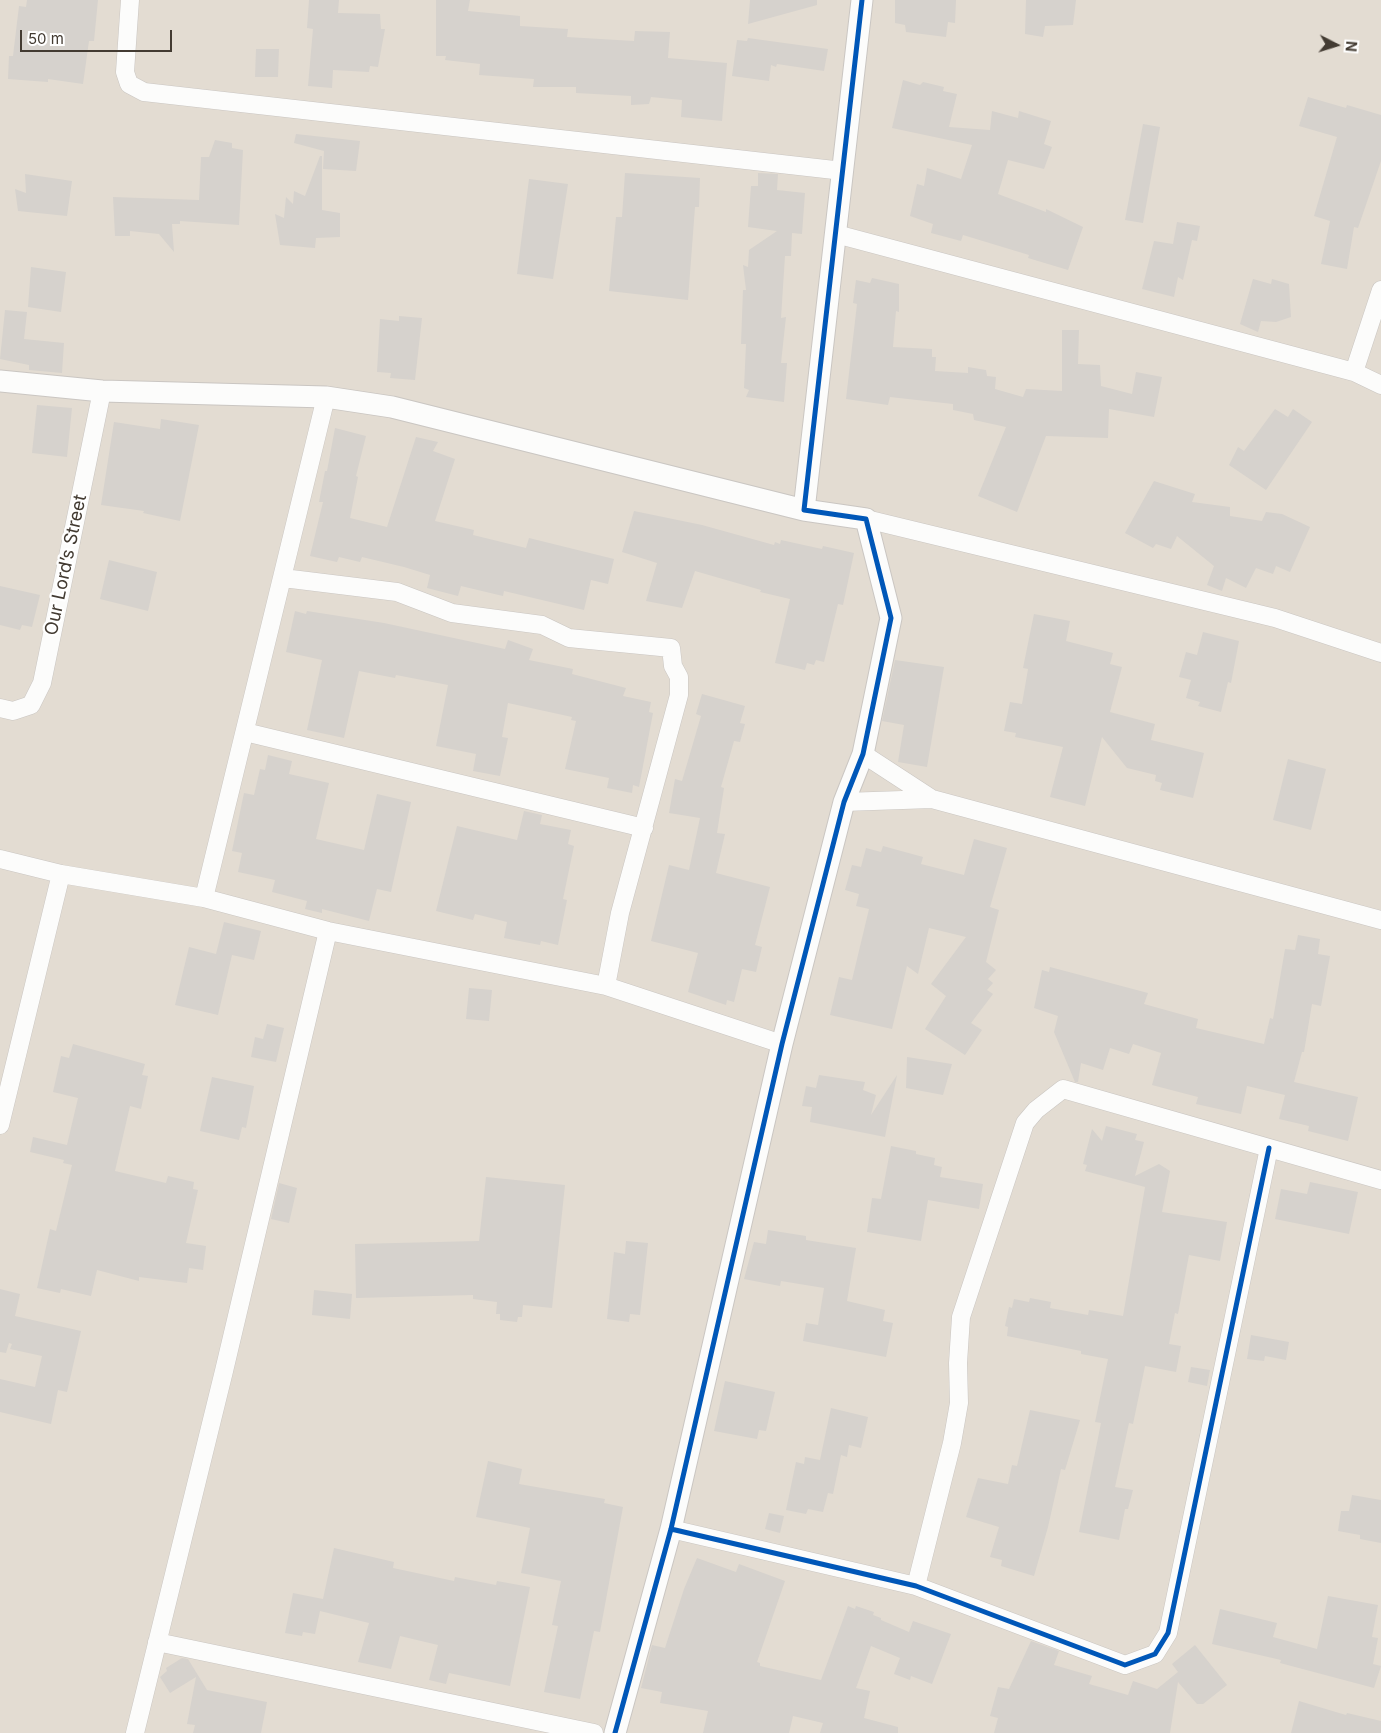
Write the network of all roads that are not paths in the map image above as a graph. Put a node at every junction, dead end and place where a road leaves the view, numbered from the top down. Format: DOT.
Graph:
graph roads {
  1 [pos="130,0"];
  2 [pos="862,0"];
  3 [pos="843,171"];
  4 [pos="836,234"];
  5 [pos="1381,290"];
  6 [pos="1354,372"];
  7 [pos="0,381"];
  8 [pos="1381,385"];
  9 [pos="102,391"];
  10 [pos="326,397"];
  11 [pos="804,510"];
  12 [pos="866,518"];
  13 [pos="283,578"];
  14 [pos="1381,653"];
  15 [pos="0,708"];
  16 [pos="244,732"];
  17 [pos="863,754"];
  18 [pos="932,800"];
  19 [pos="844,802"];
  20 [pos="644,828"];
  21 [pos="0,859"];
  22 [pos="60,874"];
  23 [pos="204,898"];
  24 [pos="1381,920"];
  25 [pos="328,931"];
  26 [pos="606,986"];
  27 [pos="782,1044"];
  28 [pos="0,1125"];
  29 [pos="1269,1148"];
  30 [pos="1381,1180"];
  31 [pos="671,1529"];
  32 [pos="916,1586"];
  33 [pos="158,1642"];
  34 [pos="135,1733"];
  35 [pos="594,1733"];
  36 [pos="615,1733"];
  1 -- 3 [label="street"];
  2 -- 3 [label="street"];
  3 -- 4 [label="street"];
  4 -- 6 [label="street"];
  4 -- 11 [label="street"];
  5 -- 6 [label="street"];
  6 -- 8 [label="street"];
  7 -- 9 [label="street"];
  9 -- 10 [label="street"];
  9 -- 15 [label="street, Our Lord’s Street"];
  10 -- 11 [label="street"];
  10 -- 13 [label="street"];
  11 -- 12 [label="street"];
  12 -- 14 [label="street"];
  12 -- 17 [label="street"];
  13 -- 16 [label="street"];
  13 -- 20 [label="street"];
  16 -- 20 [label="street"];
  16 -- 23 [label="street"];
  17 -- 18 [label="street"];
  17 -- 19 [label="street"];
  18 -- 19 [label="street"];
  18 -- 24 [label="street"];
  19 -- 27 [label="street"];
  20 -- 26 [label="street"];
  21 -- 22 [label="street"];
  22 -- 23 [label="street"];
  22 -- 28 [label="street"];
  23 -- 25 [label="street"];
  25 -- 26 [label="street"];
  25 -- 33 [label="street"];
  26 -- 27 [label="street"];
  27 -- 31 [label="street"];
  29 -- 30 [label="street"];
  29 -- 32 [label="street"];
  29 -- 32 [label="street"];
  31 -- 32 [label="street"];
  31 -- 36 [label="street"];
  33 -- 34 [label="street"];
  33 -- 35 [label="street"];
}
